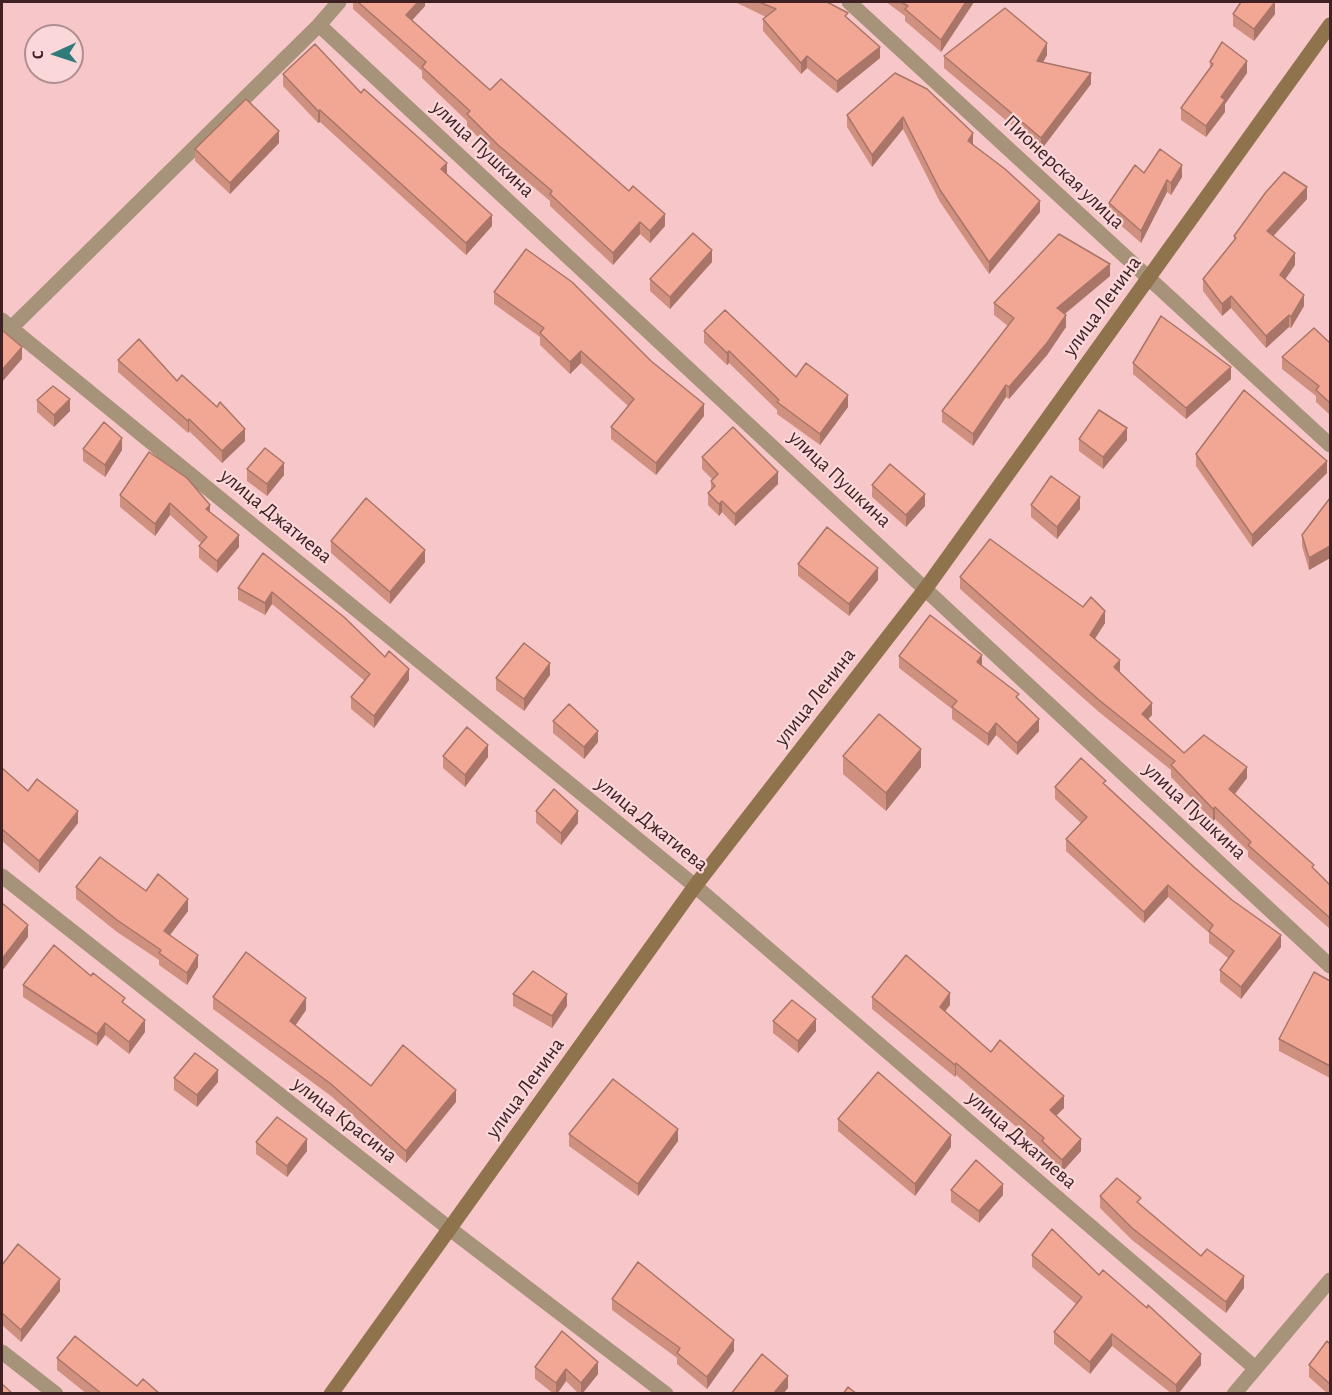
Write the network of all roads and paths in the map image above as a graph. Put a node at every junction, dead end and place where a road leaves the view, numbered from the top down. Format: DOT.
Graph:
graph roads {
  1 [pos="339,2"];
  2 [pos="849,2"];
  3 [pos="319,25"];
  4 [pos="1330,25"];
  5 [pos="1148,279"];
  6 [pos="6,324"];
  7 [pos="1330,445"];
  8 [pos="926,588"];
  9 [pos="2,876"];
  10 [pos="695,886"];
  11 [pos="1330,966"];
  12 [pos="450,1229"];
  13 [pos="1330,1280"];
  14 [pos="2,1352"];
  15 [pos="1254,1367"];
  16 [pos="56,1394"];
  17 [pos="331,1394"];
  18 [pos="666,1394"];
  19 [pos="1234,1394"];
  1 -- 3 [label="street"];
  2 -- 5 [label="street, Пионерская улица"];
  3 -- 6 [label="street"];
  3 -- 8 [label="street, улица Пушкина"];
  4 -- 5 [label="street, улица Ленина"];
  5 -- 7 [label="street, Пионерская улица"];
  5 -- 8 [label="street, улица Ленина"];
  6 -- 10 [label="street, улица Джатиева"];
  8 -- 10 [label="street, улица Ленина"];
  8 -- 11 [label="street, улица Пушкина"];
  9 -- 12 [label="street, улица Красина"];
  10 -- 12 [label="street, улица Ленина"];
  10 -- 15 [label="street, улица Джатиева"];
  12 -- 17 [label="street, улица Ленина"];
  12 -- 18 [label="street, улица Красина"];
  13 -- 15 [label="street"];
  14 -- 16 [label="street"];
  15 -- 19 [label="street"];
}
